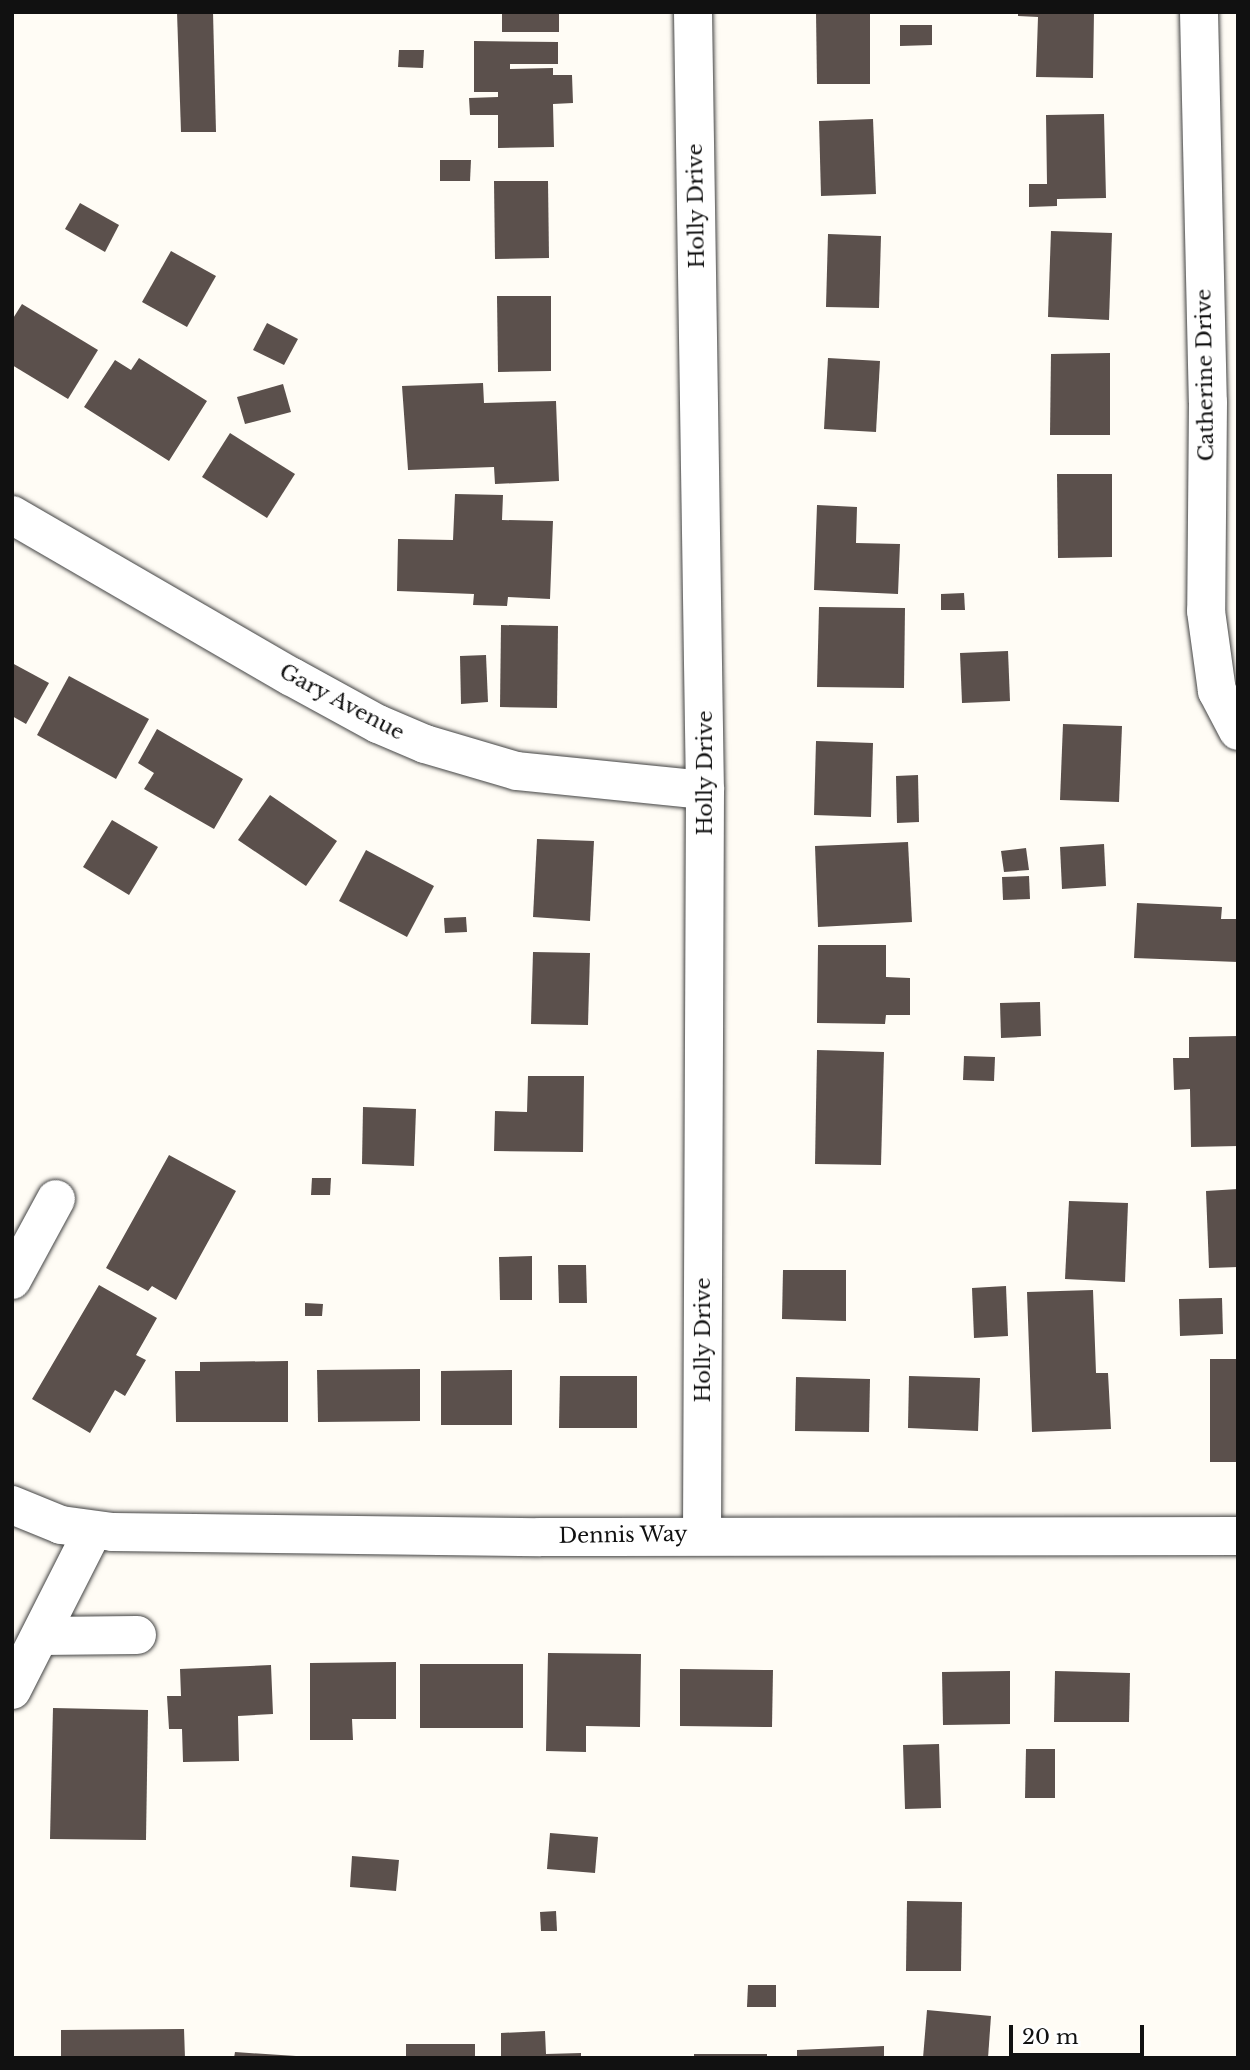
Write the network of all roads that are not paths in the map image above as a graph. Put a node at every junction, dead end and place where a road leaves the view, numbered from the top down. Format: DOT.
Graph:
graph roads {
  1 [pos="693,12"];
  2 [pos="1199,12"];
  3 [pos="12,515"];
  4 [pos="1238,731"];
  5 [pos="705,790"];
  6 [pos="56,1199"];
  7 [pos="12,1280"];
  8 [pos="12,1505"];
  9 [pos="93,1530"];
  10 [pos="702,1534"];
  11 [pos="1238,1536"];
  12 [pos="137,1635"];
  13 [pos="41,1636"];
  14 [pos="12,1690"];
  1 -- 5 [label="street, Holly Drive"];
  2 -- 4 [label="street, Catherine Drive"];
  3 -- 5 [label="street, Gary Avenue"];
  5 -- 10 [label="street, Holly Drive"];
  6 -- 7 [label="street"];
  8 -- 9 [label="street, Dennis Way"];
  9 -- 10 [label="street, Dennis Way"];
  9 -- 13 [label="street"];
  10 -- 11 [label="street, Dennis Way"];
  12 -- 13 [label="street"];
  13 -- 14 [label="street"];
}
